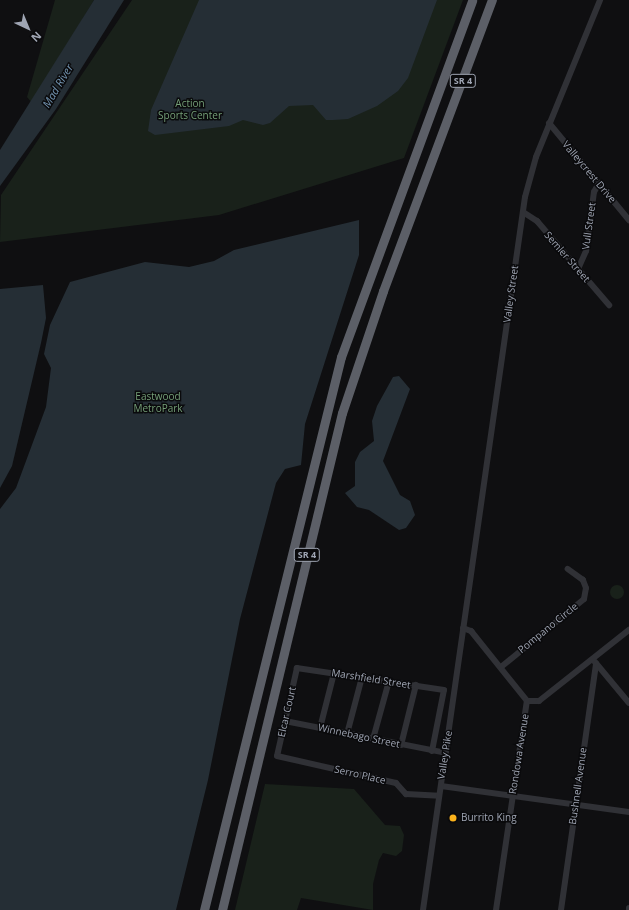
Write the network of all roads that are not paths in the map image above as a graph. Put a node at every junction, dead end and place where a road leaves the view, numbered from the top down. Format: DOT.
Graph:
graph roads {
  1 [pos="472,0"];
  2 [pos="492,0"];
  3 [pos="600,0"];
  4 [pos="549,123"];
  5 [pos="599,184"];
  6 [pos="523,212"];
  7 [pos="629,220"];
  8 [pos="578,269"];
  9 [pos="609,306"];
  10 [pos="568,569"];
  11 [pos="467,599"];
  12 [pos="463,628"];
  13 [pos="629,630"];
  14 [pos="594,661"];
  15 [pos="501,667"];
  16 [pos="297,668"];
  17 [pos="334,673"];
  18 [pos="362,677"];
  19 [pos="389,681"];
  20 [pos="416,685"];
  21 [pos="527,701"];
  22 [pos="629,703"];
  23 [pos="285,721"];
  24 [pos="320,728"];
  25 [pos="347,734"];
  26 [pos="373,739"];
  27 [pos="401,745"];
  28 [pos="432,751"];
  29 [pos="446,753"];
  30 [pos="277,756"];
  31 [pos="441,786"];
  32 [pos="439,796"];
  33 [pos="513,796"];
  34 [pos="576,804"];
  35 [pos="629,812"];
  36 [pos="204,910"];
  37 [pos="222,910"];
  38 [pos="423,910"];
  39 [pos="496,910"];
  40 [pos="561,910"];
  1 -- 36 [label="highway, SR 4"];
  2 -- 37 [label="highway, SR 4"];
  3 -- 4 [label="street, Valley Street"];
  4 -- 5 [label="street, Valleycrest Drive"];
  4 -- 6 [label="street, Valley Street"];
  5 -- 7 [label="street, Valleycrest Drive"];
  5 -- 8 [label="street, Vull Street"];
  6 -- 8 [label="street, Semler Street"];
  6 -- 11 [label="street, Valley Street"];
  8 -- 9 [label="street, Semler Street"];
  10 -- 15 [label="street, Pompano Circle"];
  11 -- 12 [label="street, Valley Pike"];
  12 -- 15 [label="street"];
  12 -- 29 [label="street, Valley Pike"];
  13 -- 14 [label="street, Rondowa Avenue"];
  14 -- 21 [label="street, Rondowa Avenue"];
  14 -- 22 [label="street"];
  14 -- 34 [label="street, Bushnell Avenue"];
  15 -- 21 [label="street"];
  16 -- 17 [label="street, Marshfield Street"];
  16 -- 23 [label="street, Elcar Court"];
  17 -- 18 [label="street, Marshfield Street"];
  17 -- 24 [label="street"];
  18 -- 19 [label="street, Marshfield Street"];
  18 -- 25 [label="street"];
  19 -- 20 [label="street, Marshfield Street"];
  19 -- 26 [label="street"];
  20 -- 27 [label="street"];
  20 -- 28 [label="street, Marshfield Street"];
  21 -- 33 [label="street, Rondowa Avenue"];
  23 -- 24 [label="street, Winnebago Street"];
  23 -- 30 [label="street, Elcar Court"];
  24 -- 25 [label="street, Winnebago Street"];
  25 -- 26 [label="street, Winnebago Street"];
  26 -- 27 [label="street, Winnebago Street"];
  27 -- 28 [label="street, Winnebago Street"];
  28 -- 29 [label="street, Winnebago Street"];
  29 -- 31 [label="street, Valley Pike"];
  30 -- 32 [label="street, Serro Place"];
  31 -- 32 [label="street, Valley Pike"];
  31 -- 33 [label="street"];
  32 -- 38 [label="street, Valley Pike"];
  33 -- 34 [label="street"];
  33 -- 39 [label="street, Rondowa Avenue"];
  34 -- 35 [label="street"];
  34 -- 40 [label="street, Bushnell Avenue"];
}
